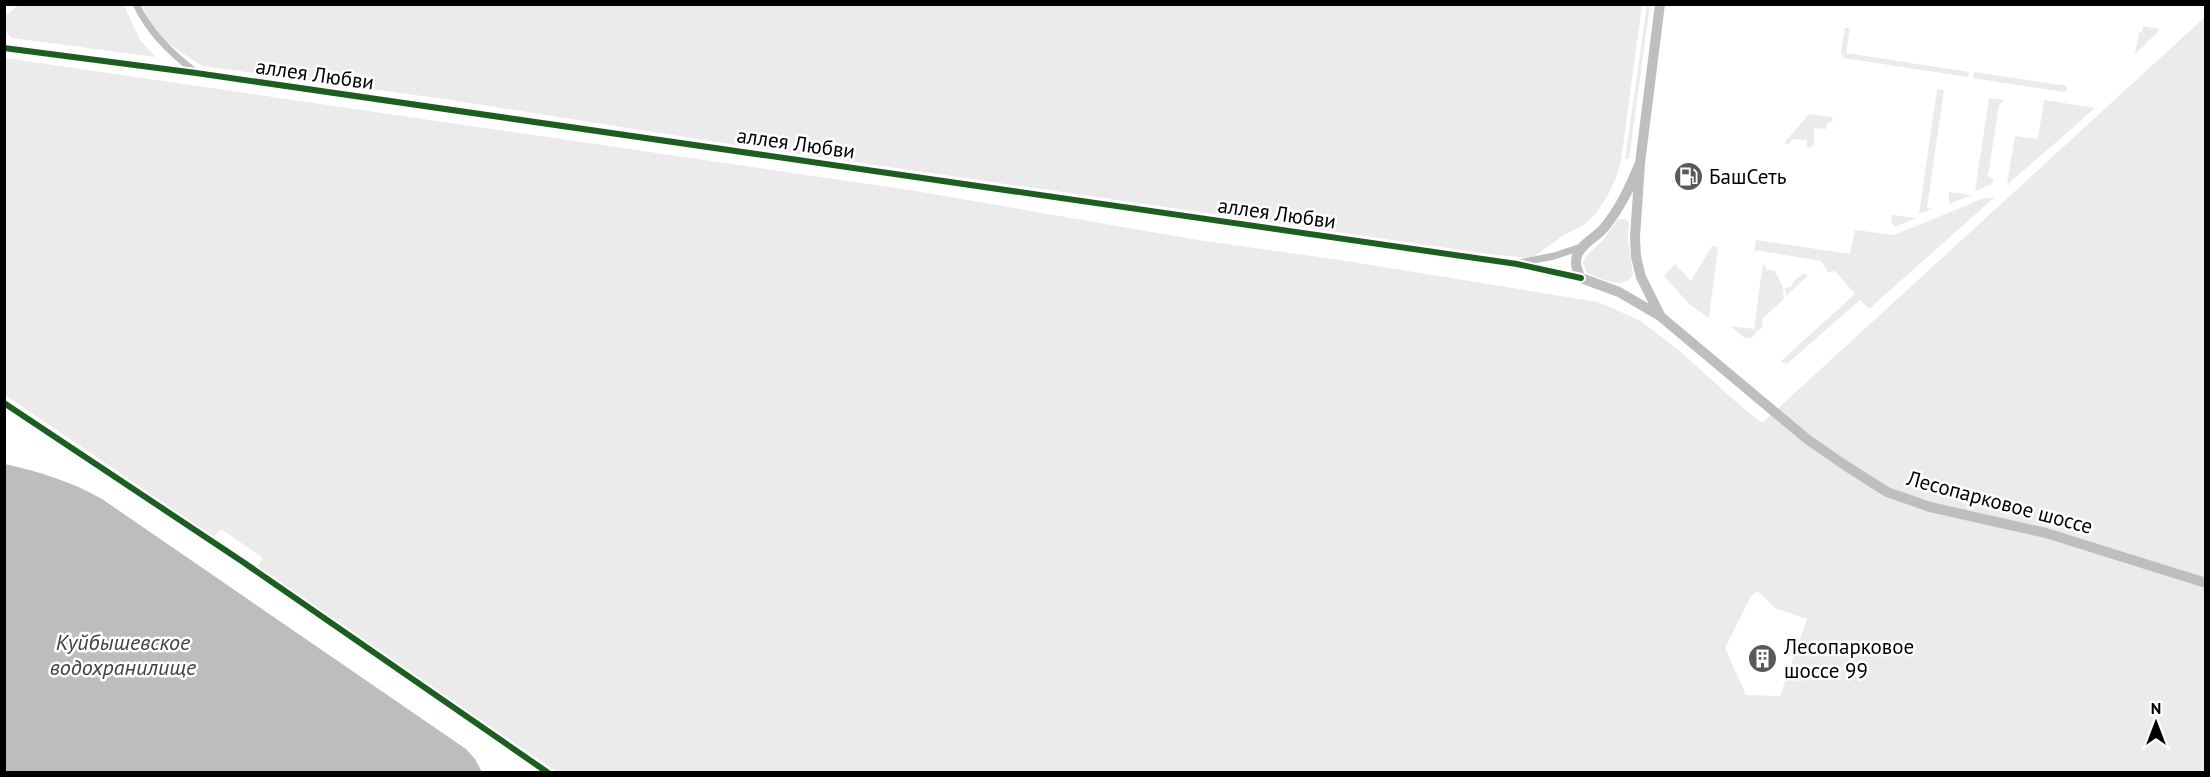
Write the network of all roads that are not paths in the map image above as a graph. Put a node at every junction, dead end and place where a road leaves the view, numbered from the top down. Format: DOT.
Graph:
graph roads {
  1 [pos="136,4"];
  2 [pos="1660,4"];
  3 [pos="4,48"];
  4 [pos="196,73"];
  5 [pos="1640,163"];
  6 [pos="1614,214"];
  7 [pos="1636,223"];
  8 [pos="1584,245"];
  9 [pos="1517,264"];
  10 [pos="1641,277"];
  11 [pos="1581,278"];
  12 [pos="1619,292"];
  13 [pos="1660,316"];
  14 [pos="4,404"];
  15 [pos="2205,583"];
  16 [pos="547,772"];
  1 -- 4 [label="street"];
  2 -- 5 [label="main road"];
  3 -- 4 [label="street, аллея Любви"];
  4 -- 9 [label="street, аллея Любви"];
  5 -- 6 [label="main road"];
  5 -- 7 [label="main road, Лесопарковое шоссе"];
  6 -- 7 [label="main road"];
  6 -- 8 [label="main road"];
  7 -- 10 [label="main road, Лесопарковое шоссе"];
  8 -- 9 [label="street, аллея Любви"];
  8 -- 11 [label="main road"];
  9 -- 11 [label="street, аллея Любви"];
  10 -- 12 [label="main road"];
  10 -- 13 [label="main road, Лесопарковое шоссе"];
  11 -- 12 [label="main road, Лесопарковое шоссе"];
  12 -- 13 [label="main road, Лесопарковое шоссе"];
  13 -- 15 [label="main road, Лесопарковое шоссе"];
  14 -- 16 [label="street"];
}
